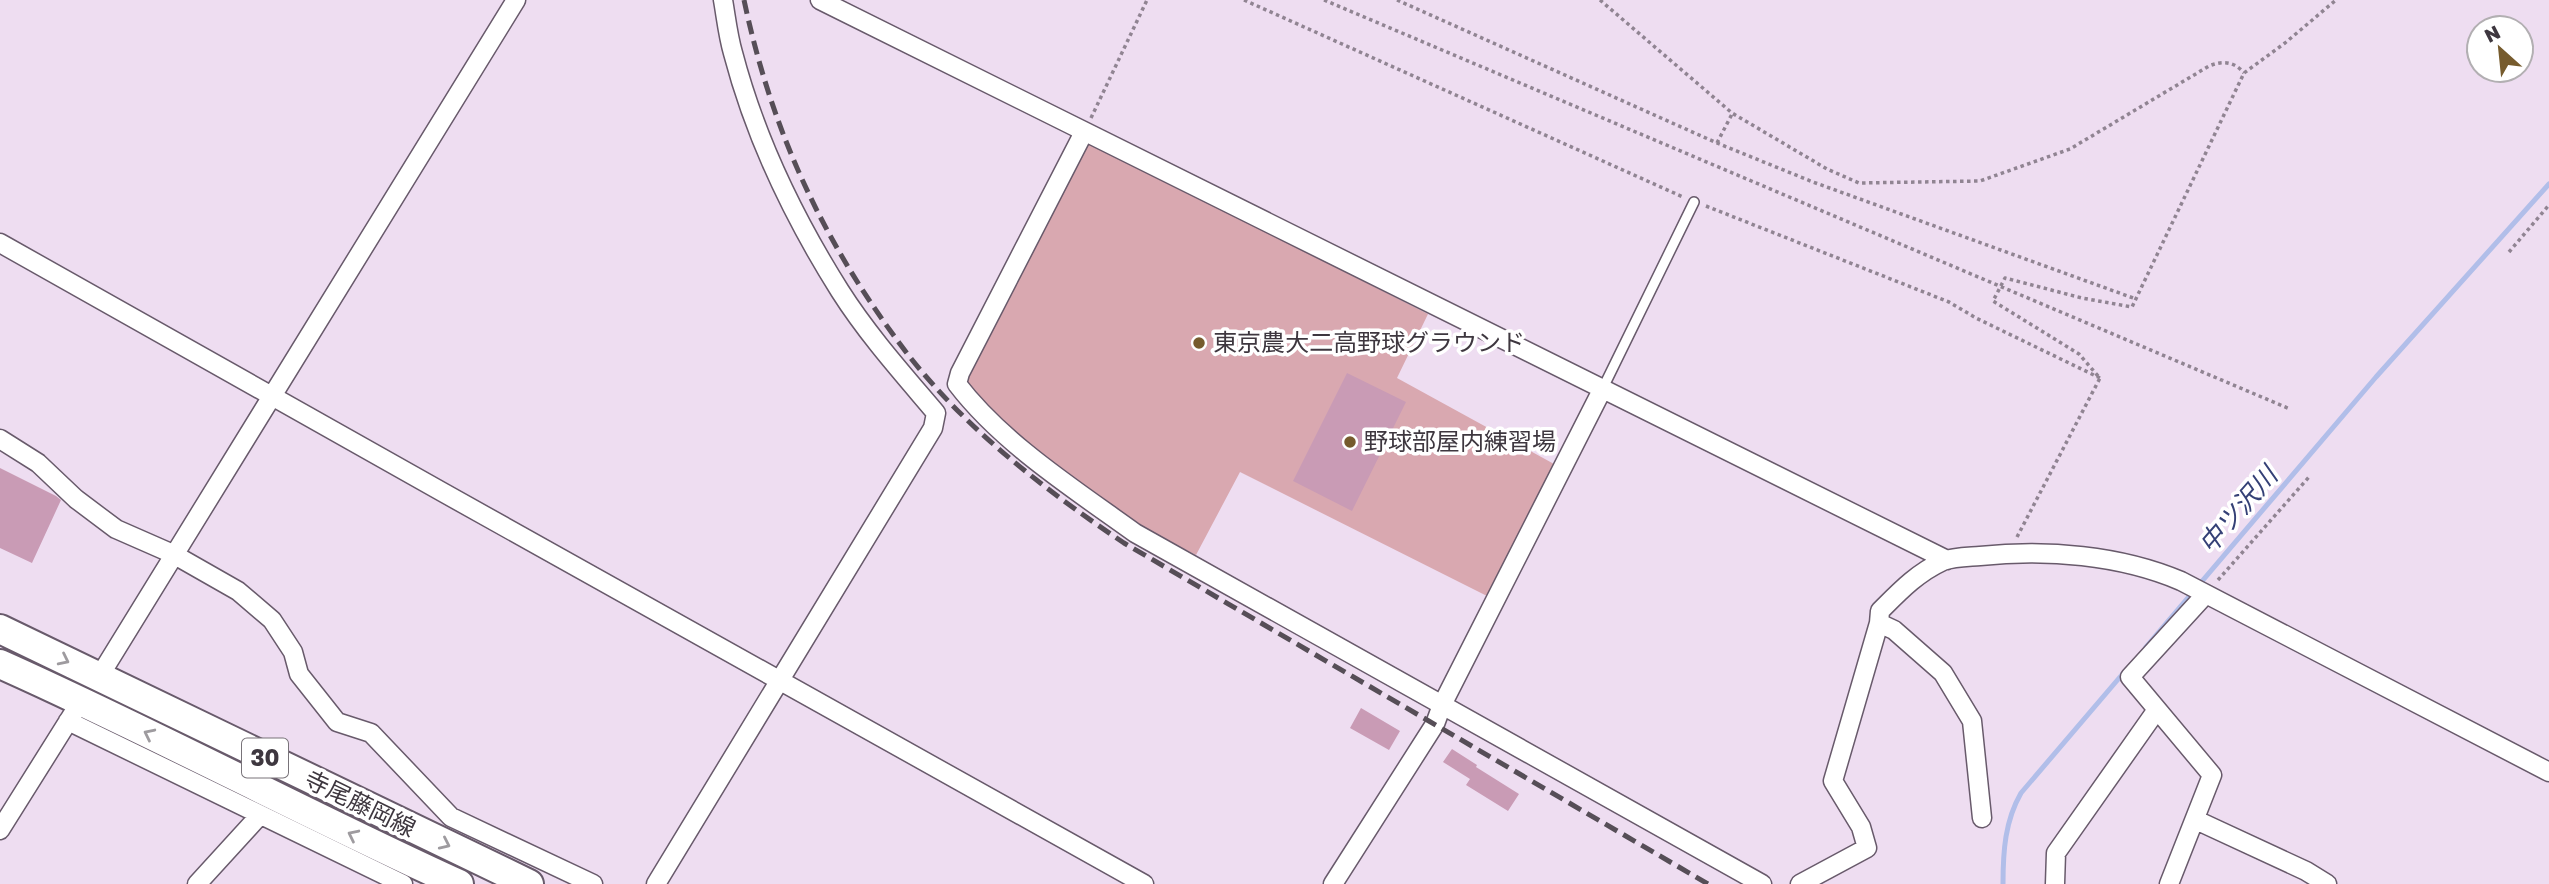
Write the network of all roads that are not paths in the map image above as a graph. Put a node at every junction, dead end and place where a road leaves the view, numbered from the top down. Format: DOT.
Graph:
graph roads {
  1 [pos="516,0"];
  2 [pos="723,0"];
  3 [pos="820,0"];
  4 [pos="1084,132"];
  5 [pos="1694,202"];
  6 [pos="0,243"];
  7 [pos="1602,390"];
  8 [pos="271,398"];
  9 [pos="0,439"];
  10 [pos="173,554"];
  11 [pos="1947,560"];
  12 [pos="2205,595"];
  13 [pos="1879,623"];
  14 [pos="1,632"];
  15 [pos="0,664"];
  16 [pos="99,677"];
  17 [pos="780,679"];
  18 [pos="1442,705"];
  19 [pos="75,710"];
  20 [pos="2156,711"];
  21 [pos="2549,772"];
  22 [pos="260,815"];
  23 [pos="1982,818"];
  24 [pos="2196,820"];
  25 [pos="0,831"];
  26 [pos="660,883"];
  27 [pos="197,884"];
  28 [pos="403,884"];
  29 [pos="459,884"];
  30 [pos="529,884"];
  31 [pos="593,884"];
  32 [pos="1144,884"];
  33 [pos="1333,884"];
  34 [pos="1762,884"];
  35 [pos="1800,884"];
  36 [pos="2055,884"];
  37 [pos="2169,884"];
  38 [pos="2327,884"];
  1 -- 8 [label="street"];
  2 -- 17 [label="street"];
  3 -- 4 [label="street"];
  4 -- 7 [label="street"];
  4 -- 18 [label="street"];
  5 -- 7 [label="lane"];
  6 -- 8 [label="street"];
  7 -- 11 [label="street"];
  7 -- 18 [label="street"];
  8 -- 10 [label="street"];
  8 -- 17 [label="street"];
  9 -- 10 [label="street"];
  10 -- 16 [label="street"];
  10 -- 31 [label="street"];
  11 -- 12 [label="street"];
  11 -- 13 [label="street"];
  12 -- 20 [label="street"];
  12 -- 21 [label="street"];
  13 -- 23 [label="street"];
  13 -- 35 [label="street"];
  14 -- 16 [label="main road, 寺尾藤岡線 / 30, one-way"];
  15 -- 19 [label="main road, 寺尾藤岡線 / 30"];
  16 -- 30 [label="main road, 寺尾藤岡線 / 30, one-way"];
  17 -- 26 [label="street"];
  17 -- 32 [label="street"];
  18 -- 33 [label="street"];
  18 -- 34 [label="street"];
  19 -- 22 [label="street"];
  19 -- 25 [label="street"];
  29 -- 19 [label="main road, 寺尾藤岡線 / 30, one-way"];
  20 -- 24 [label="street"];
  20 -- 36 [label="street"];
  22 -- 27 [label="street"];
  22 -- 28 [label="street"];
  24 -- 37 [label="street"];
  24 -- 38 [label="street"];
}
